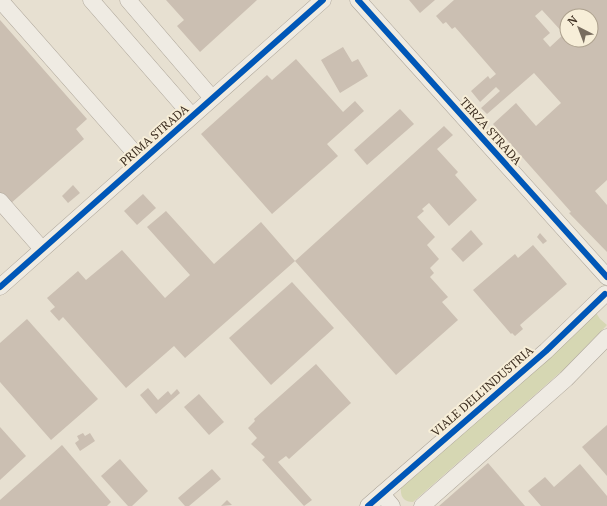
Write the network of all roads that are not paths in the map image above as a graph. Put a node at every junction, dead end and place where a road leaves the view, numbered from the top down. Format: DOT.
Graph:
graph roads {
  1 [pos="0,0"];
  2 [pos="91,0"];
  3 [pos="128,0"];
  4 [pos="323,0"];
  5 [pos="358,0"];
  6 [pos="212,98"];
  7 [pos="192,116"];
  8 [pos="141,160"];
  9 [pos="0,201"];
  10 [pos="42,249"];
  11 [pos="607,277"];
  12 [pos="0,287"];
  13 [pos="606,292"];
  14 [pos="607,310"];
  15 [pos="607,337"];
  16 [pos="382,494"];
  17 [pos="368,506"];
  18 [pos="392,506"];
  19 [pos="422,506"];
  1 -- 8 [label="street"];
  2 -- 7 [label="street"];
  3 -- 6 [label="street"];
  4 -- 6 [label="street, PRIMA STRADA"];
  5 -- 11 [label="street, TERZA STRADA"];
  6 -- 7 [label="street, PRIMA STRADA"];
  7 -- 8 [label="street, PRIMA STRADA"];
  8 -- 10 [label="street, PRIMA STRADA"];
  9 -- 10 [label="street"];
  10 -- 12 [label="street, PRIMA STRADA"];
  13 -- 14 [label="street, VIALE DELL'INDUSTRIA"];
  13 -- 16 [label="street, VIALE DELL'INDUSTRIA"];
  15 -- 19 [label="street"];
  16 -- 17 [label="street, VIALE DELL'INDUSTRIA"];
  16 -- 18 [label="street"];
}
